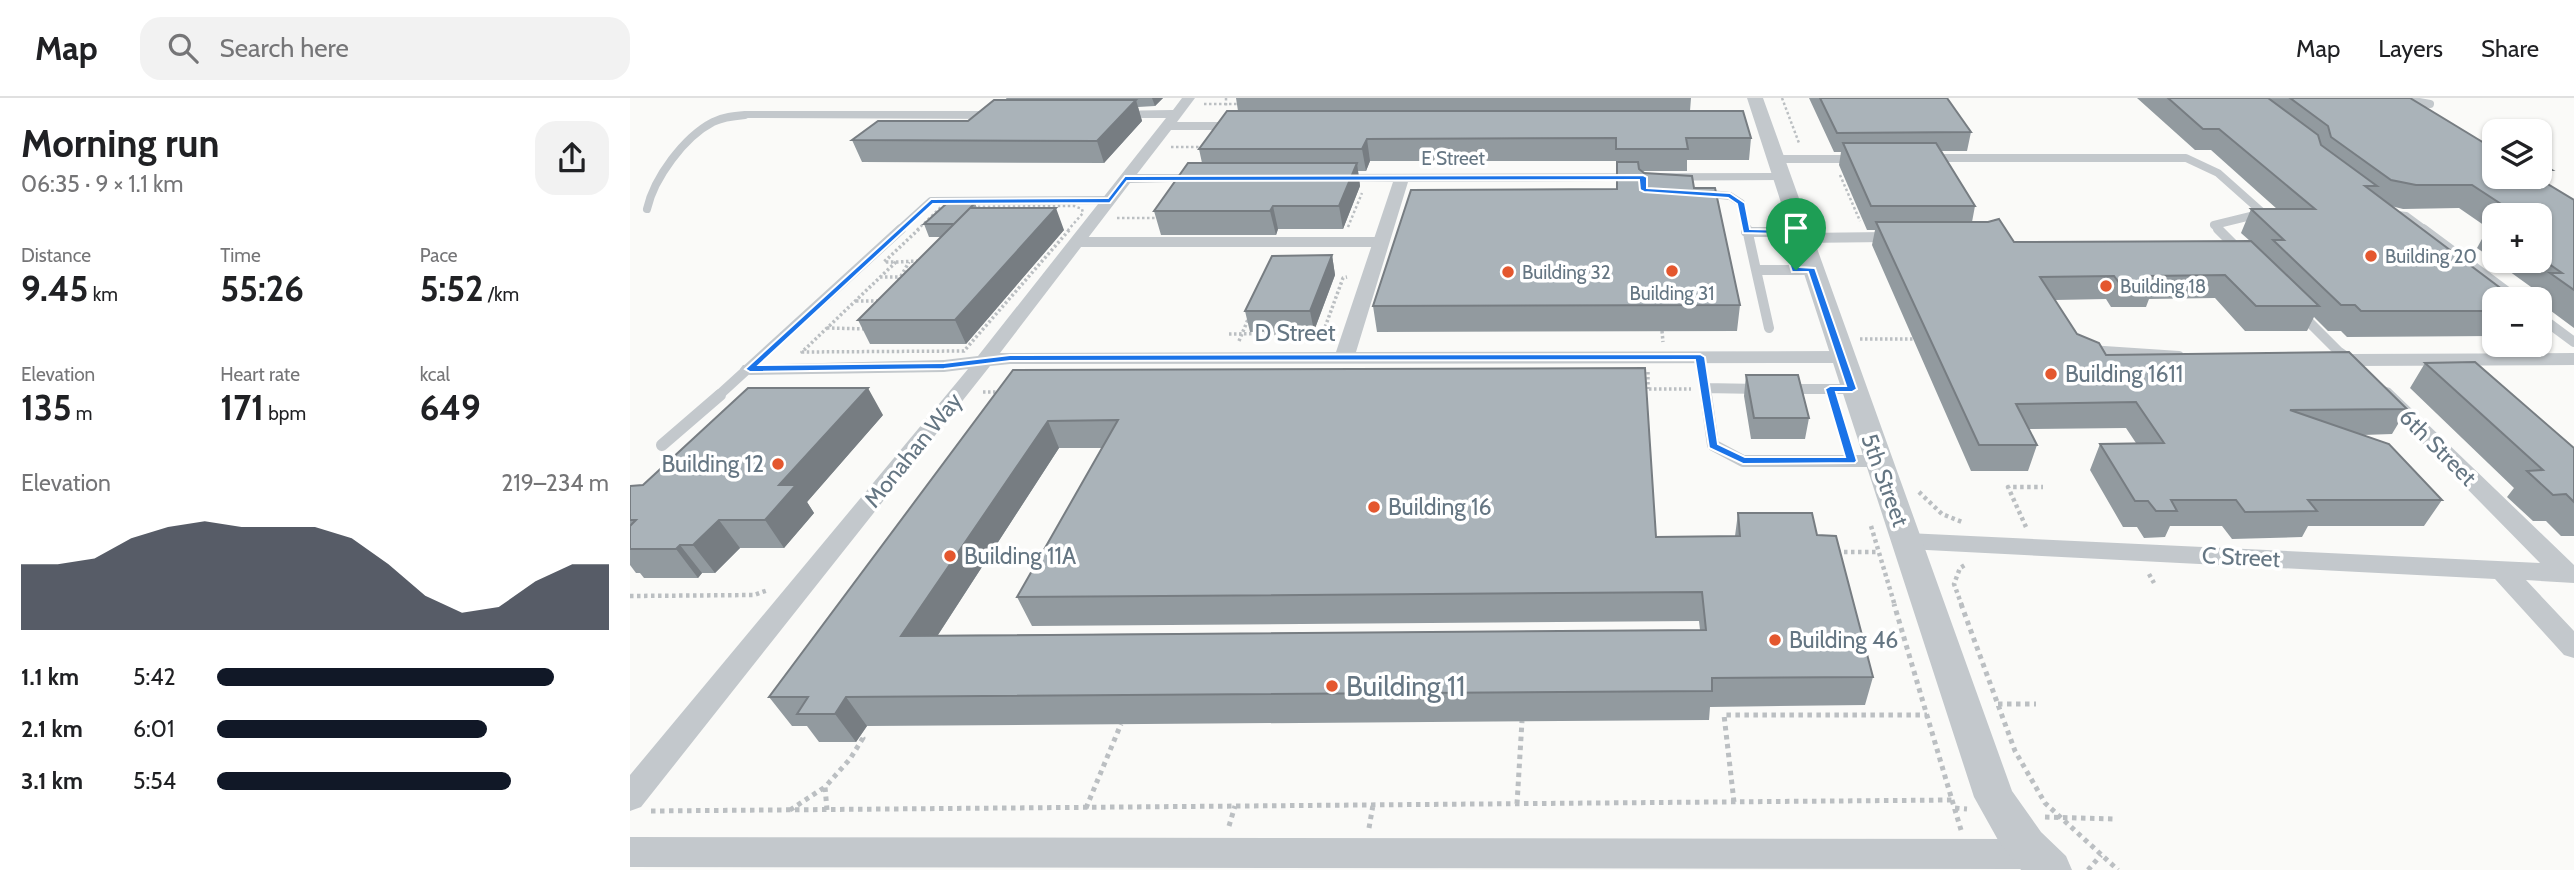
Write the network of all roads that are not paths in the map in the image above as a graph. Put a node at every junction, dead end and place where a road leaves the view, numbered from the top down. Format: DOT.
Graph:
graph roads {
  1 [pos="954,98"];
  2 [pos="1755,98"];
  3 [pos="2398,98"];
  4 [pos="2428,101"];
  5 [pos="1026,114"];
  6 [pos="1093,114"];
  7 [pos="746,115"];
  8 [pos="937,115"];
  9 [pos="1178,116"];
  10 [pos="1255,126"];
  11 [pos="1935,158"];
  12 [pos="1870,159"];
  13 [pos="1922,159"];
  14 [pos="1778,168"];
  15 [pos="1942,170"];
  16 [pos="1402,177"];
  17 [pos="1223,178"];
  18 [pos="1306,178"];
  19 [pos="1125,179"];
  20 [pos="1687,191"];
  21 [pos="646,209"];
  22 [pos="1109,209"];
  23 [pos="2383,212"];
  24 [pos="1746,232"];
  25 [pos="1800,235"];
  26 [pos="1899,237"];
  27 [pos="1077,242"];
  28 [pos="1381,242"];
  29 [pos="2247,259"];
  30 [pos="1756,270"];
  31 [pos="1812,270"];
  32 [pos="2501,287"];
  33 [pos="2289,301"];
  34 [pos="2552,326"];
  35 [pos="1769,328"];
  36 [pos="2574,342"];
  37 [pos="1838,348"];
  38 [pos="2075,350"];
  39 [pos="2189,356"];
  40 [pos="1700,357"];
  41 [pos="1345,358"];
  42 [pos="2328,358"];
  43 [pos="2574,359"];
  44 [pos="2351,360"];
  45 [pos="983,361"];
  46 [pos="750,369"];
  47 [pos="1704,387"];
  48 [pos="1852,389"];
  49 [pos="662,445"];
  50 [pos="1878,461"];
  51 [pos="1893,547"];
  52 [pos="2501,570"];
  53 [pos="2569,574"];
  54 [pos="2574,648"];
  55 [pos="630,798"];
  56 [pos="630,852"];
  57 [pos="658,861"];
  58 [pos="2041,862"];
  1 -- 8 [label="street"];
  2 -- 14 [label="street, 5th Street"];
  3 -- 4 [label="lane"];
  5 -- 8 [label="street"];
  6 -- 9 [label="street"];
  7 -- 8 [label="street"];
  7 -- 21 [label="lane"];
  9 -- 10 [label="street"];
  9 -- 19 [label="street, Monahan Way"];
  11 -- 13 [label="lane"];
  11 -- 15 [label="lane"];
  11 -- 29 [label="lane"];
  12 -- 14 [label="lane"];
  14 -- 16 [label="street, E Street"];
  14 -- 25 [label="street, 5th Street"];
  16 -- 18 [label="street, E Street"];
  16 -- 28 [label="street"];
  17 -- 19 [label="street"];
  19 -- 22 [label="street, Monahan Way"];
  20 -- 24 [label="lane"];
  22 -- 27 [label="street, Monahan Way"];
  22 -- 46 [label="lane"];
  23 -- 32 [label="lane"];
  24 -- 25 [label="lane"];
  24 -- 30 [label="lane"];
  25 -- 26 [label="lane"];
  25 -- 31 [label="street, 5th Street"];
  27 -- 28 [label="lane"];
  27 -- 45 [label="street, Monahan Way"];
  28 -- 41 [label="street"];
  30 -- 31 [label="lane"];
  30 -- 35 [label="lane"];
  31 -- 37 [label="street, 5th Street"];
  33 -- 44 [label="lane"];
  34 -- 36 [label="lane"];
  37 -- 40 [label="street, D Street"];
  37 -- 48 [label="street, 5th Street"];
  38 -- 39 [label="lane"];
  40 -- 41 [label="street, D Street"];
  40 -- 47 [label="lane"];
  41 -- 45 [label="street, D Street"];
  42 -- 44 [label="lane"];
  43 -- 44 [label="street"];
  44 -- 53 [label="street, 6th Street"];
  45 -- 46 [label="street, D Street"];
  45 -- 55 [label="street, Monahan Way"];
  46 -- 49 [label="lane"];
  47 -- 48 [label="lane"];
  47 -- 50 [label="lane"];
  48 -- 50 [label="street, 5th Street"];
  50 -- 51 [label="street, 5th Street"];
  51 -- 52 [label="street, C Street"];
  51 -- 58 [label="street, 5th Street"];
  52 -- 53 [label="street, C Street"];
  52 -- 54 [label="street"];
  56 -- 57 [label="street"];
  57 -- 58 [label="street"];
}
